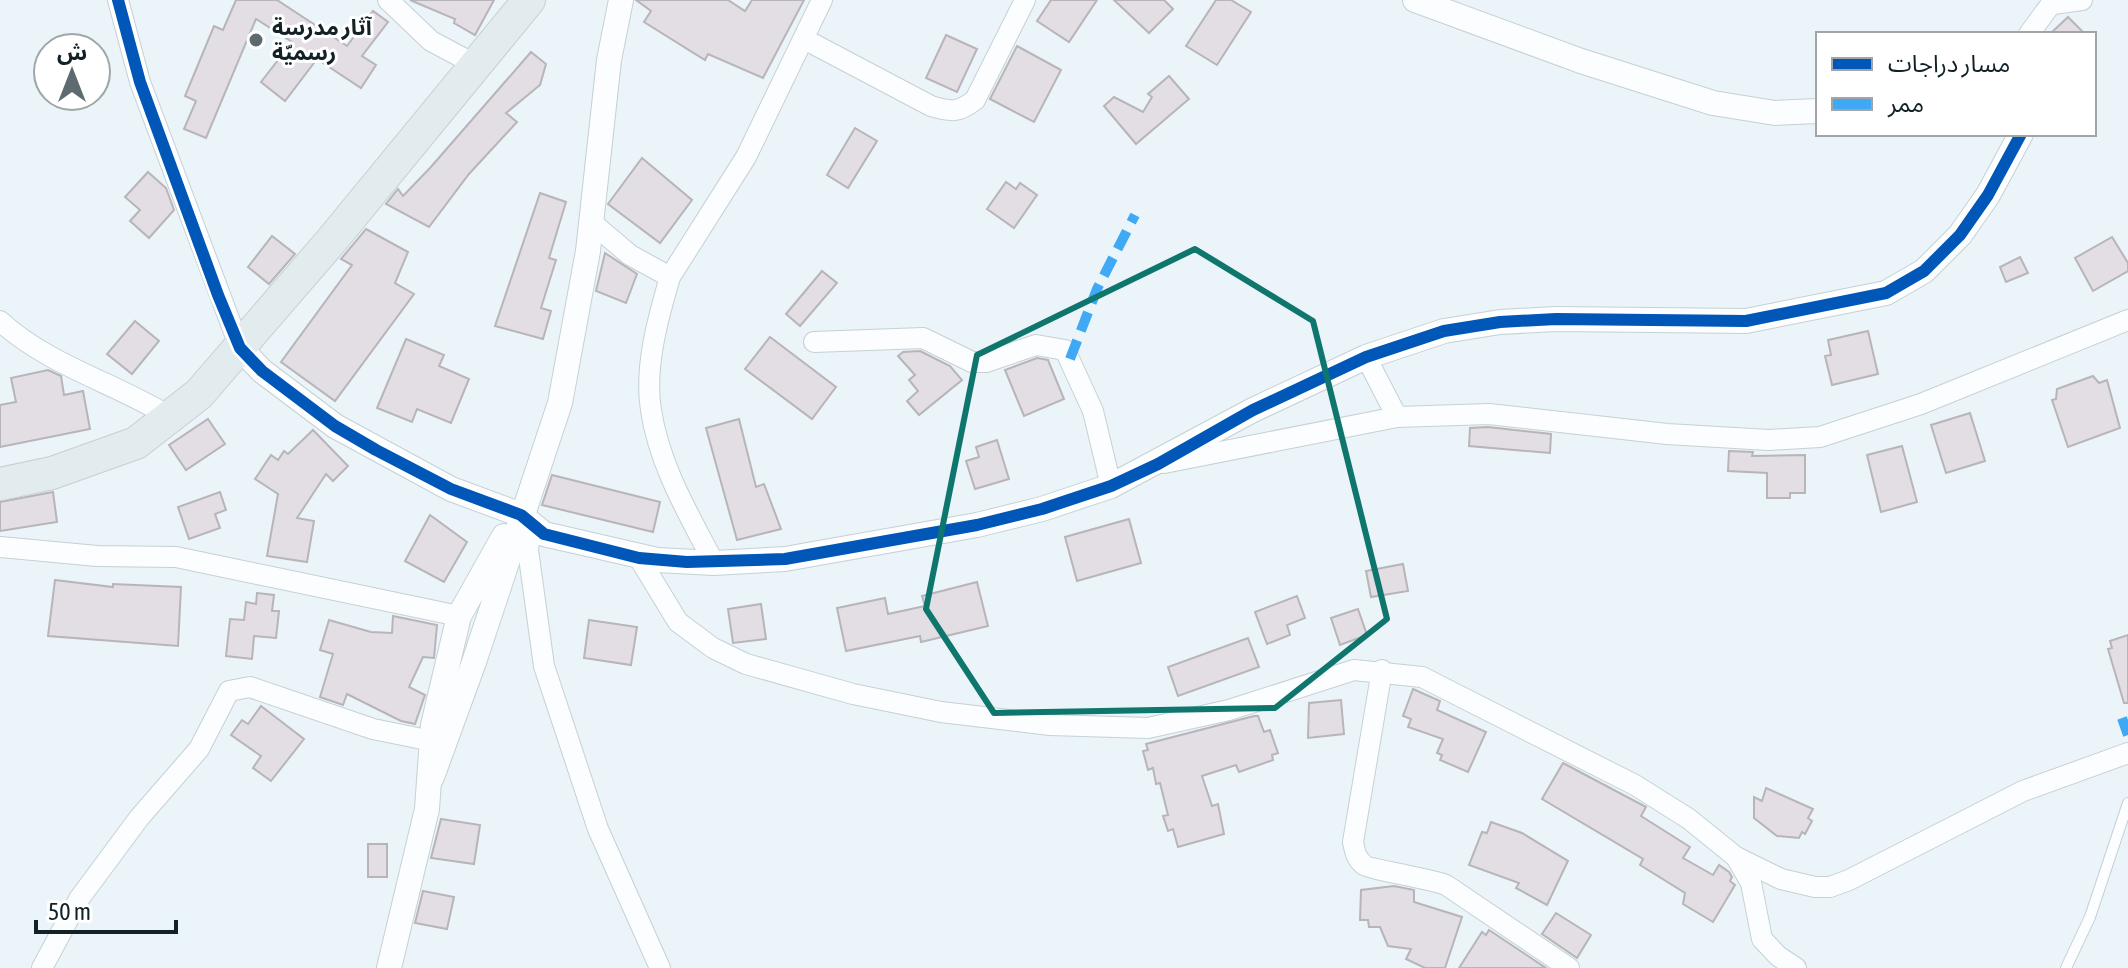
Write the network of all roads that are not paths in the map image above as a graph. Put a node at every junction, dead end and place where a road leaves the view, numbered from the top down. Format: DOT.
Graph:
graph roads {
  1 [pos="118,0"];
  2 [pos="388,0"];
  3 [pos="529,0"];
  4 [pos="621,0"];
  5 [pos="822,0"];
  6 [pos="1025,0"];
  7 [pos="1415,0"];
  8 [pos="2082,0"];
  9 [pos="2054,2"];
  10 [pos="2031,32"];
  11 [pos="804,39"];
  12 [pos="476,65"];
  13 [pos="1816,111"];
  14 [pos="2020,136"];
  15 [pos="591,222"];
  16 [pos="670,277"];
  17 [pos="2128,320"];
  18 [pos="0,321"];
  19 [pos="814,342"];
  20 [pos="240,348"];
  21 [pos="1366,357"];
  22 [pos="1397,417"];
  23 [pos="172,418"];
  24 [pos="1158,464"];
  25 [pos="0,484"];
  26 [pos="1111,486"];
  27 [pos="526,520"];
  28 [pos="0,547"];
  29 [pos="639,558"];
  30 [pos="714,563"];
  31 [pos="459,616"];
  32 [pos="1382,670"];
  33 [pos="432,741"];
  34 [pos="2127,757"];
  35 [pos="432,777"];
  36 [pos="2128,803"];
  37 [pos="1736,857"];
  38 [pos="42,968"];
  39 [pos="389,968"];
  40 [pos="660,968"];
  41 [pos="1569,968"];
  42 [pos="1796,968"];
  43 [pos="2066,968"];
  1 -- 20 [label="street"];
  2 -- 12 [label="street"];
  3 -- 12 [label="main road"];
  4 -- 15 [label="street"];
  5 -- 11 [label="street"];
  6 -- 11 [label="street"];
  7 -- 13 [label="street"];
  8 -- 9 [label="street"];
  9 -- 10 [label="street"];
  11 -- 16 [label="street"];
  12 -- 20 [label="main road"];
  14 -- 21 [label="street"];
  15 -- 16 [label="street"];
  15 -- 27 [label="street"];
  16 -- 30 [label="street"];
  17 -- 22 [label="street"];
  18 -- 23 [label="street"];
  19 -- 26 [label="street"];
  20 -- 23 [label="main road"];
  20 -- 27 [label="street"];
  21 -- 22 [label="street"];
  21 -- 24 [label="street"];
  22 -- 24 [label="street"];
  23 -- 25 [label="main road"];
  24 -- 26 [label="street"];
  26 -- 30 [label="street"];
  27 -- 29 [label="street"];
  27 -- 31 [label="street"];
  27 -- 35 [label="street"];
  27 -- 40 [label="street"];
  28 -- 31 [label="street"];
  29 -- 30 [label="street"];
  29 -- 32 [label="street"];
  31 -- 33 [label="street"];
  32 -- 37 [label="street"];
  32 -- 41 [label="street"];
  33 -- 35 [label="street"];
  33 -- 38 [label="street"];
  34 -- 37 [label="street"];
  35 -- 39 [label="street"];
  36 -- 43 [label="lane"];
  37 -- 42 [label="street"];
}
